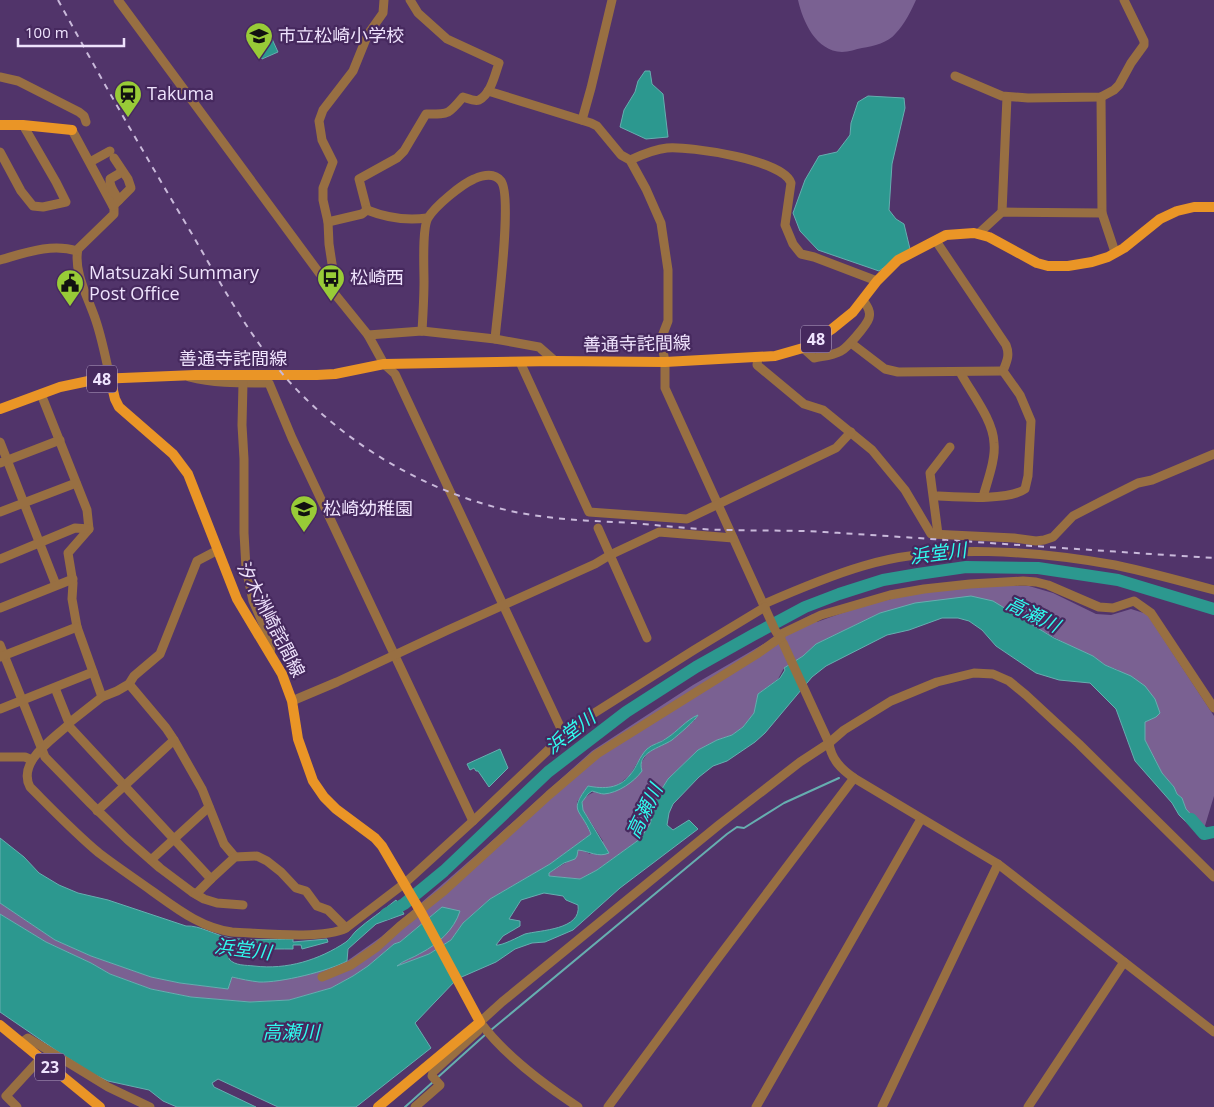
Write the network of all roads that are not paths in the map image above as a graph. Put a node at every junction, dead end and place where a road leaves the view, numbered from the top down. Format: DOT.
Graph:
graph roads {
  1 [pos="118,0"];
  2 [pos="384,0"];
  3 [pos="410,0"];
  4 [pos="612,0"];
  5 [pos="1124,0"];
  6 [pos="955,76"];
  7 [pos="0,77"];
  8 [pos="488,91"];
  9 [pos="1008,97"];
  10 [pos="1101,97"];
  11 [pos="582,120"];
  12 [pos="86,122"];
  13 [pos="23,125"];
  14 [pos="0,126"];
  15 [pos="72,130"];
  16 [pos="0,152"];
  17 [pos="630,160"];
  18 [pos="90,162"];
  19 [pos="122,172"];
  20 [pos="116,203"];
  21 [pos="1214,207"];
  22 [pos="367,210"];
  23 [pos="1002,212"];
  24 [pos="1102,213"];
  25 [pos="427,218"];
  26 [pos="328,222"];
  27 [pos="978,234"];
  28 [pos="936,241"];
  29 [pos="77,251"];
  30 [pos="1115,252"];
  31 [pos="0,260"];
  32 [pos="877,281"];
  33 [pos="334,293"];
  34 [pos="863,300"];
  35 [pos="422,331"];
  36 [pos="368,335"];
  37 [pos="494,339"];
  38 [pos="851,344"];
  39 [pos="803,348"];
  40 [pos="758,357"];
  41 [pos="555,361"];
  42 [pos="520,362"];
  43 [pos="665,362"];
  44 [pos="384,364"];
  45 [pos="1004,371"];
  46 [pos="960,372"];
  47 [pos="183,376"];
  48 [pos="110,378"];
  49 [pos="243,383"];
  50 [pos="41,394"];
  51 [pos="0,410"];
  52 [pos="851,432"];
  53 [pos="60,440"];
  54 [pos="0,442"];
  55 [pos="950,448"];
  56 [pos="1214,454"];
  57 [pos="4,462"];
  58 [pos="76,483"];
  59 [pos="938,496"];
  60 [pos="983,497"];
  61 [pos="23,503"];
  62 [pos="718,504"];
  63 [pos="0,512"];
  64 [pos="598,528"];
  65 [pos="89,529"];
  66 [pos="938,534"];
  67 [pos="733,538"];
  68 [pos="40,543"];
  69 [pos="218,550"];
  70 [pos="610,555"];
  71 [pos="0,559"];
  72 [pos="73,579"];
  73 [pos="56,585"];
  74 [pos="1214,590"];
  75 [pos="502,606"];
  76 [pos="764,606"];
  77 [pos="0,608"];
  78 [pos="77,627"];
  79 [pos="780,636"];
  80 [pos="648,638"];
  81 [pos="0,645"];
  82 [pos="270,652"];
  83 [pos="394,655"];
  84 [pos="2,656"];
  85 [pos="93,672"];
  86 [pos="128,684"];
  87 [pos="54,688"];
  88 [pos="102,697"];
  89 [pos="23,700"];
  90 [pos="292,701"];
  91 [pos="1214,708"];
  92 [pos="0,709"];
  93 [pos="68,724"];
  94 [pos="564,735"];
  95 [pos="174,740"];
  96 [pos="828,741"];
  97 [pos="42,749"];
  98 [pos="0,756"];
  99 [pos="32,760"];
  100 [pos="854,778"];
  101 [pos="124,786"];
  102 [pos="208,807"];
  103 [pos="97,811"];
  104 [pos="921,818"];
  105 [pos="473,821"];
  106 [pos="173,839"];
  107 [pos="235,857"];
  108 [pos="151,860"];
  109 [pos="998,864"];
  110 [pos="1214,877"];
  111 [pos="211,879"];
  112 [pos="404,883"];
  113 [pos="196,894"];
  114 [pos="243,906"];
  115 [pos="419,910"];
  116 [pos="346,928"];
  117 [pos="1124,962"];
  118 [pos="322,977"];
  119 [pos="0,1025"];
  120 [pos="484,1026"];
  121 [pos="1214,1032"];
  122 [pos="21,1043"];
  123 [pos="40,1059"];
  124 [pos="17,1107"];
  125 [pos="100,1107"];
  126 [pos="150,1107"];
  127 [pos="378,1107"];
  128 [pos="415,1107"];
  129 [pos="578,1107"];
  130 [pos="608,1107"];
  131 [pos="756,1107"];
  132 [pos="882,1107"];
  133 [pos="1028,1107"];
  1 -- 33 [label="street"];
  2 -- 26 [label="street"];
  3 -- 8 [label="street"];
  4 -- 11 [label="street"];
  5 -- 10 [label="street"];
  6 -- 9 [label="street"];
  7 -- 12 [label="street"];
  8 -- 11 [label="street"];
  8 -- 22 [label="street"];
  9 -- 10 [label="street"];
  9 -- 23 [label="street"];
  10 -- 24 [label="street"];
  11 -- 17 [label="street"];
  13 -- 14 [label="main road"];
  13 -- 15 [label="main road"];
  13 -- 16 [label="street"];
  15 -- 18 [label="street"];
  17 -- 32 [label="street"];
  17 -- 43 [label="street"];
  18 -- 19 [label="street"];
  18 -- 20 [label="street"];
  19 -- 20 [label="street"];
  19 -- 20 [label="street"];
  20 -- 29 [label="street"];
  21 -- 30 [label="main road, 善通寺詫間線 / 48"];
  22 -- 25 [label="street"];
  22 -- 26 [label="street"];
  23 -- 24 [label="street"];
  23 -- 27 [label="street"];
  24 -- 30 [label="street"];
  25 -- 35 [label="street"];
  25 -- 37 [label="street"];
  26 -- 33 [label="street"];
  27 -- 28 [label="main road, 善通寺詫間線 / 48"];
  27 -- 30 [label="main road, 善通寺詫間線 / 48"];
  28 -- 32 [label="main road, 善通寺詫間線 / 48"];
  28 -- 45 [label="street"];
  29 -- 31 [label="street"];
  29 -- 48 [label="street"];
  32 -- 34 [label="main road, 善通寺詫間線 / 48"];
  33 -- 36 [label="street"];
  34 -- 38 [label="street"];
  34 -- 39 [label="main road, 善通寺詫間線 / 48"];
  35 -- 36 [label="street"];
  35 -- 37 [label="street"];
  36 -- 44 [label="street"];
  37 -- 41 [label="street"];
  38 -- 39 [label="street"];
  38 -- 46 [label="street"];
  39 -- 40 [label="main road, 善通寺詫間線 / 48"];
  40 -- 43 [label="main road, 善通寺詫間線 / 48"];
  40 -- 52 [label="street"];
  41 -- 42 [label="main road, 善通寺詫間線 / 48"];
  41 -- 43 [label="main road, 善通寺詫間線 / 48"];
  42 -- 44 [label="main road, 善通寺詫間線 / 48"];
  42 -- 62 [label="street"];
  43 -- 62 [label="street"];
  44 -- 47 [label="main road, 善通寺詫間線 / 48"];
  44 -- 75 [label="street"];
  45 -- 46 [label="street"];
  45 -- 60 [label="street"];
  46 -- 60 [label="street"];
  47 -- 48 [label="main road, 善通寺詫間線 / 48"];
  47 -- 49 [label="street"];
  48 -- 50 [label="main road, 善通寺詫間線 / 48"];
  48 -- 69 [label="main road, 汐木洲崎詫間線"];
  49 -- 82 [label="street"];
  49 -- 83 [label="street"];
  50 -- 51 [label="main road, 善通寺詫間線 / 48"];
  50 -- 53 [label="street"];
  52 -- 62 [label="street"];
  52 -- 66 [label="street"];
  53 -- 57 [label="street"];
  53 -- 58 [label="street"];
  54 -- 57 [label="street"];
  55 -- 66 [label="street"];
  56 -- 66 [label="street"];
  57 -- 61 [label="street"];
  58 -- 61 [label="street"];
  58 -- 65 [label="street"];
  59 -- 60 [label="street"];
  61 -- 63 [label="street"];
  61 -- 68 [label="street"];
  62 -- 67 [label="street"];
  64 -- 70 [label="street"];
  65 -- 68 [label="street"];
  65 -- 72 [label="street"];
  67 -- 70 [label="street"];
  67 -- 76 [label="street"];
  68 -- 71 [label="street"];
  68 -- 73 [label="street"];
  69 -- 82 [label="main road, 汐木洲崎詫間線"];
  69 -- 86 [label="street"];
  70 -- 75 [label="street"];
  70 -- 80 [label="street"];
  72 -- 73 [label="street"];
  72 -- 78 [label="street"];
  73 -- 77 [label="street"];
  74 -- 76 [label="street"];
  75 -- 83 [label="street"];
  75 -- 94 [label="street"];
  76 -- 79 [label="street"];
  76 -- 94 [label="street"];
  78 -- 84 [label="street"];
  78 -- 85 [label="street"];
  79 -- 91 [label="street"];
  79 -- 96 [label="street"];
  79 -- 115 [label="street"];
  81 -- 84 [label="street"];
  82 -- 90 [label="main road, 汐木洲崎詫間線"];
  83 -- 90 [label="street"];
  83 -- 105 [label="street"];
  84 -- 89 [label="street"];
  85 -- 87 [label="street"];
  85 -- 88 [label="street"];
  86 -- 88 [label="street"];
  86 -- 95 [label="street"];
  87 -- 89 [label="street"];
  87 -- 93 [label="street"];
  88 -- 93 [label="street"];
  89 -- 92 [label="street"];
  89 -- 97 [label="street"];
  90 -- 112 [label="main road, 汐木洲崎詫間線"];
  93 -- 97 [label="street"];
  93 -- 101 [label="street"];
  94 -- 105 [label="street"];
  95 -- 101 [label="street"];
  95 -- 102 [label="street"];
  96 -- 100 [label="street"];
  96 -- 110 [label="street"];
  96 -- 120 [label="street"];
  97 -- 99 [label="street"];
  97 -- 103 [label="street"];
  98 -- 99 [label="street"];
  99 -- 116 [label="street"];
  100 -- 104 [label="street"];
  100 -- 130 [label="street"];
  101 -- 103 [label="street"];
  101 -- 106 [label="street"];
  102 -- 106 [label="street"];
  102 -- 107 [label="street"];
  103 -- 108 [label="street"];
  104 -- 109 [label="street"];
  104 -- 131 [label="street"];
  105 -- 112 [label="street"];
  106 -- 108 [label="street"];
  106 -- 111 [label="street"];
  107 -- 111 [label="street"];
  107 -- 116 [label="street"];
  108 -- 113 [label="street"];
  109 -- 117 [label="street"];
  109 -- 132 [label="street"];
  111 -- 113 [label="street"];
  112 -- 115 [label="main road, 汐木洲崎詫間線"];
  112 -- 116 [label="street"];
  113 -- 114 [label="street"];
  115 -- 118 [label="street"];
  115 -- 120 [label="main road, 汐木洲崎詫間線"];
  117 -- 121 [label="street"];
  117 -- 133 [label="street"];
  119 -- 122 [label="main road, 23"];
  120 -- 127 [label="main road"];
  120 -- 128 [label="street"];
  120 -- 129 [label="street"];
  122 -- 123 [label="main road, 23"];
  122 -- 126 [label="street"];
  123 -- 124 [label="street"];
  123 -- 125 [label="main road, 23"];
}
